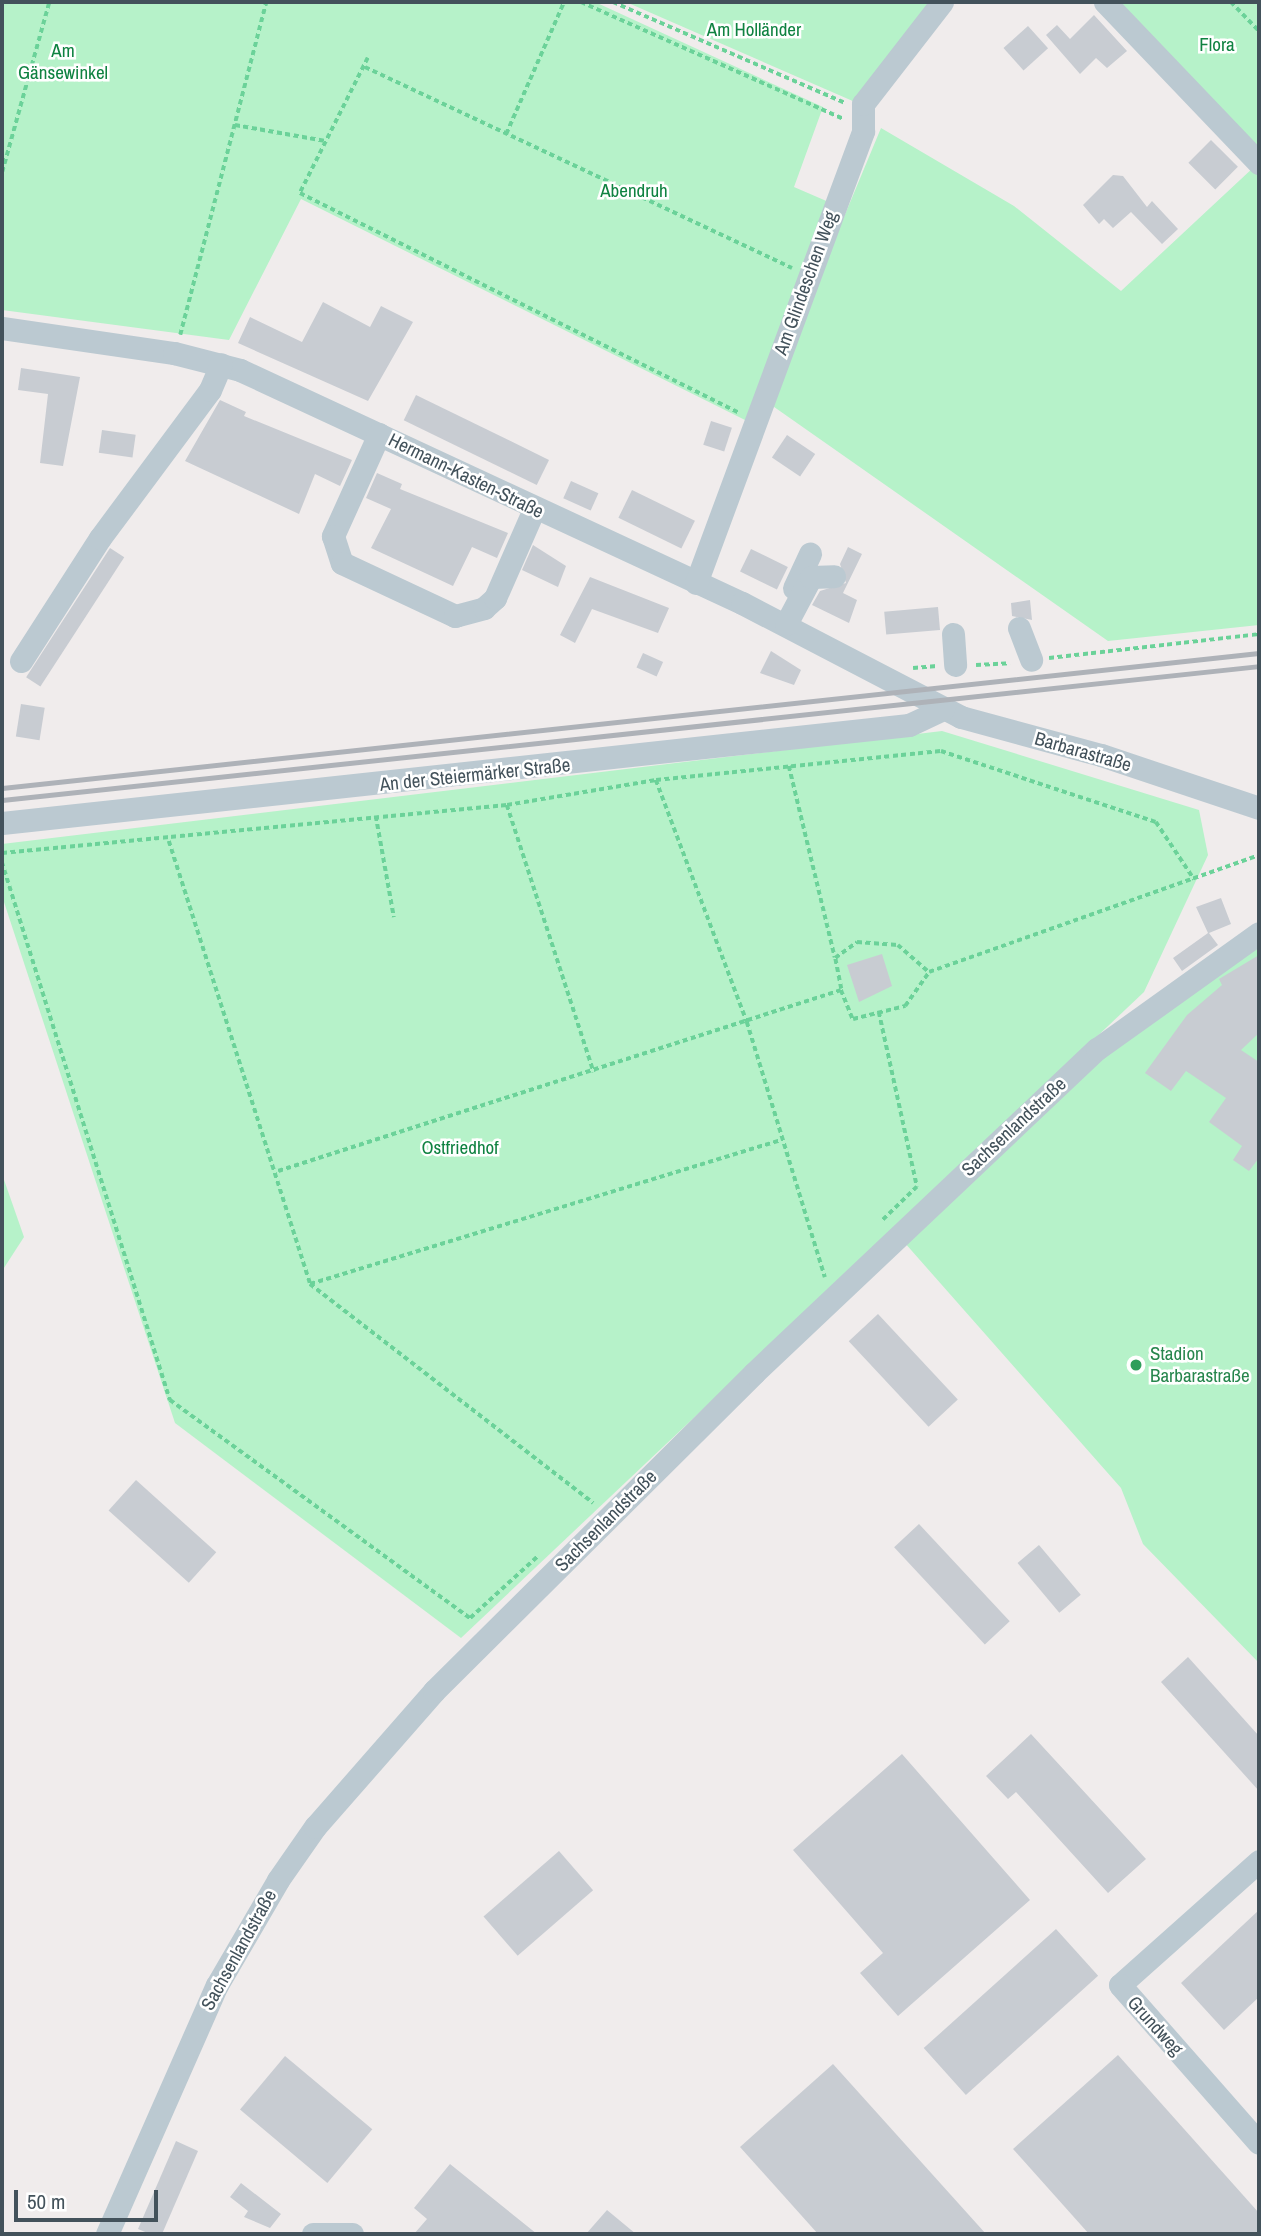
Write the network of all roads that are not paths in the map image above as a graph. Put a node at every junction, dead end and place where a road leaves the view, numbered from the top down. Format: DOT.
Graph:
graph roads {
  1 [pos="942,2"];
  2 [pos="1105,2"];
  3 [pos="1259,163"];
  4 [pos="2,328"];
  5 [pos="221,363"];
  6 [pos="379,434"];
  7 [pos="534,509"];
  8 [pos="810,553"];
  9 [pos="834,576"];
  10 [pos="696,583"];
  11 [pos="781,622"];
  12 [pos="1019,628"];
  13 [pos="953,634"];
  14 [pos="1031,660"];
  15 [pos="21,661"];
  16 [pos="955,665"];
  17 [pos="910,691"];
  18 [pos="943,709"];
  19 [pos="1259,808"];
  20 [pos="2,823"];
  21 [pos="1259,933"];
  22 [pos="1259,1861"];
  23 [pos="1259,2143"];
  24 [pos="107,2234"];
  25 [pos="313,2234"];
  26 [pos="352,2234"];
  1 -- 10 [label="street, Am Glindeschen Weg"];
  2 -- 3 [label="street"];
  4 -- 5 [label="street, Hermann-Kasten-Straße"];
  5 -- 6 [label="street, Hermann-Kasten-Straße"];
  5 -- 15 [label="street"];
  6 -- 7 [label="street, Hermann-Kasten-Straße"];
  6 -- 7 [label="street"];
  7 -- 10 [label="street, Hermann-Kasten-Straße"];
  8 -- 11 [label="street"];
  9 -- 11 [label="street"];
  10 -- 11 [label="street, Hermann-Kasten-Straße"];
  11 -- 17 [label="street, Hermann-Kasten-Straße"];
  12 -- 14 [label="street"];
  13 -- 16 [label="street"];
  17 -- 18 [label="street, Barbarastraße"];
  18 -- 19 [label="street, Barbarastraße"];
  18 -- 20 [label="street, An der Steiermärker Straße"];
  21 -- 24 [label="street, Sachsenlandstraße"];
  22 -- 23 [label="street, Grundweg"];
  25 -- 26 [label="street"];
}
